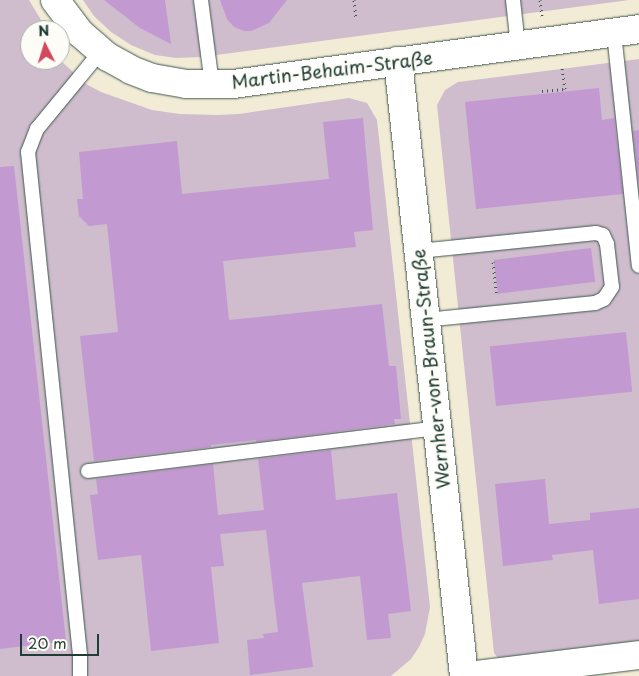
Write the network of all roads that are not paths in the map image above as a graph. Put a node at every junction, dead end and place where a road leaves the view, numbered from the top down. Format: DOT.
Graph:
graph roads {
  1 [pos="55,0"];
  2 [pos="201,0"];
  3 [pos="513,0"];
  4 [pos="626,31"];
  5 [pos="518,46"];
  6 [pos="101,51"];
  7 [pos="398,62"];
  8 [pos="212,85"];
  9 [pos="419,251"];
  10 [pos="639,266"];
  11 [pos="426,320"];
  12 [pos="438,428"];
  13 [pos="88,471"];
  14 [pos="639,656"];
  15 [pos="80,676"];
  16 [pos="466,676"];
  1 -- 6 [label="street, Martin-Behaim-Straße"];
  2 -- 8 [label="lane"];
  3 -- 5 [label="lane"];
  4 -- 5 [label="street, Martin-Behaim-Straße"];
  4 -- 10 [label="lane"];
  5 -- 7 [label="street, Martin-Behaim-Straße"];
  6 -- 8 [label="street, Martin-Behaim-Straße"];
  6 -- 15 [label="lane"];
  7 -- 8 [label="street, Martin-Behaim-Straße"];
  7 -- 9 [label="street, Wernher-von-Braun-Straße"];
  9 -- 11 [label="street, Wernher-von-Braun-Straße"];
  9 -- 11 [label="lane"];
  11 -- 12 [label="street, Wernher-von-Braun-Straße"];
  12 -- 13 [label="lane"];
  12 -- 16 [label="street, Wernher-von-Braun-Straße"];
  14 -- 16 [label="street, Wernher-von-Braun-Straße"];
}
